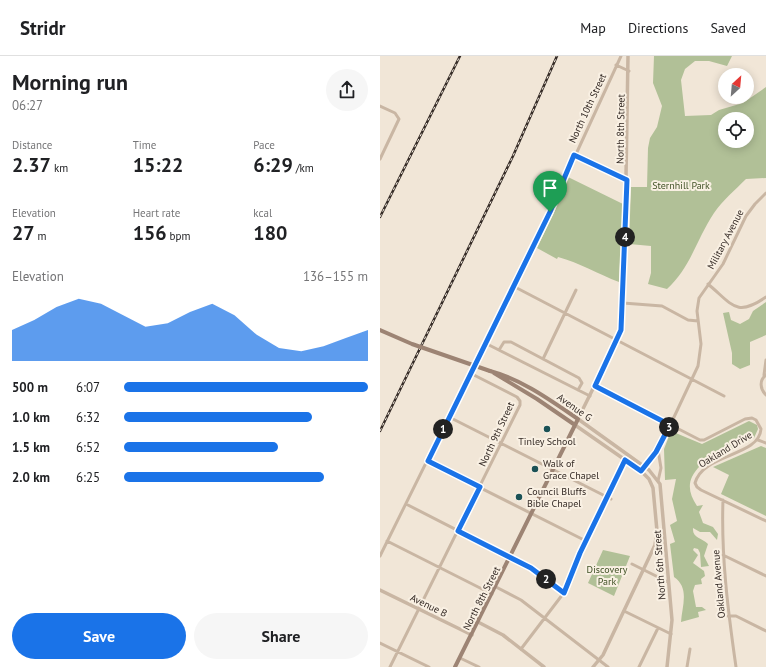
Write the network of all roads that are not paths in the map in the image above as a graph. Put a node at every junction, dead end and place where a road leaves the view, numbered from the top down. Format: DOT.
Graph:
graph roads {
  1 [pos="621,56"];
  2 [pos="628,56"];
  3 [pos="616,65"];
  4 [pos="628,71"];
  5 [pos="380,106"];
  6 [pos="574,155"];
  7 [pos="380,159"];
  8 [pos="627,180"];
  9 [pos="766,193"];
  10 [pos="708,284"];
  11 [pos="513,286"];
  12 [pos="576,290"];
  13 [pos="766,297"];
  14 [pos="622,303"];
  15 [pos="565,314"];
  16 [pos="698,321"];
  17 [pos="380,330"];
  18 [pos="617,340"];
  19 [pos="485,342"];
  20 [pos="499,350"];
  21 [pos="543,359"];
  22 [pos="766,360"];
  23 [pos="490,371"];
  24 [pos="470,374"];
  25 [pos="765,375"];
  26 [pos="692,379"];
  27 [pos="595,386"];
  28 [pos="578,390"];
  29 [pos="766,395"];
  30 [pos="590,396"];
  31 [pos="724,396"];
  32 [pos="449,417"];
  33 [pos="578,419"];
  34 [pos="575,424"];
  35 [pos="670,425"];
  36 [pos="758,440"];
  37 [pos="766,443"];
  38 [pos="501,444"];
  39 [pos="658,449"];
  40 [pos="625,460"];
  41 [pos="428,461"];
  42 [pos="645,467"];
  43 [pos="553,470"];
  44 [pos="641,471"];
  45 [pos="658,481"];
  46 [pos="480,487"];
  47 [pos="607,497"];
  48 [pos="611,499"];
  49 [pos="723,500"];
  50 [pos="406,504"];
  51 [pos="532,514"];
  52 [pos="766,521"];
  53 [pos="458,531"];
  54 [pos="586,541"];
  55 [pos="387,542"];
  56 [pos="723,555"];
  57 [pos="380,556"];
  58 [pos="510,558"];
  59 [pos="632,564"];
  60 [pos="440,567"];
  61 [pos="644,570"];
  62 [pos="766,576"];
  63 [pos="668,582"];
  64 [pos="496,587"];
  65 [pos="380,590"];
  66 [pos="564,593"];
  67 [pos="492,594"];
  68 [pos="419,609"];
  69 [pos="624,611"];
  70 [pos="728,616"];
  71 [pos="545,618"];
  72 [pos="478,622"];
  73 [pos="658,628"];
  74 [pos="766,631"];
  75 [pos="671,634"];
  76 [pos="472,635"];
  77 [pos="380,643"];
  78 [pos="521,649"];
  79 [pos="690,649"];
  80 [pos="398,652"];
  81 [pos="460,658"];
  82 [pos="599,660"];
  83 [pos="390,667"];
  84 [pos="429,667"];
  85 [pos="456,667"];
  86 [pos="479,667"];
  87 [pos="544,667"];
  88 [pos="593,667"];
  89 [pos="608,667"];
  90 [pos="639,667"];
  91 [pos="667,667"];
  92 [pos="687,667"];
  93 [pos="736,667"];
  1 -- 3 [label="street, North 10th Street"];
  2 -- 4 [label="street, North 8th Street"];
  3 -- 4 [label="street"];
  3 -- 6 [label="street, North 10th Street"];
  4 -- 8 [label="street, North 8th Street"];
  5 -- 7 [label="street"];
  6 -- 8 [label="street"];
  6 -- 11 [label="street, North 10th Street"];
  8 -- 14 [label="street, North 8th Street"];
  9 -- 10 [label="street, Military Avenue"];
  10 -- 13 [label="street"];
  10 -- 16 [label="street, Military Avenue"];
  11 -- 15 [label="street"];
  11 -- 19 [label="street, North 10th Street"];
  12 -- 15 [label="street"];
  14 -- 16 [label="street"];
  14 -- 18 [label="street, North 8th Street"];
  15 -- 18 [label="street"];
  15 -- 21 [label="street"];
  16 -- 26 [label="street, Military Avenue"];
  17 -- 23 [label="main road, Avenue G, bridge"];
  18 -- 26 [label="street"];
  18 -- 27 [label="street, North 8th Street"];
  19 -- 20 [label="street"];
  19 -- 24 [label="street, North 10th Street"];
  20 -- 21 [label="street"];
  20 -- 28 [label="street"];
  21 -- 28 [label="street"];
  22 -- 25 [label="street"];
  23 -- 33 [label="main road, Avenue G"];
  23 -- 34 [label="main road, Avenue G"];
  24 -- 32 [label="street, North 10th Street"];
  24 -- 38 [label="street, North 9th Street"];
  25 -- 29 [label="street"];
  26 -- 31 [label="street"];
  26 -- 35 [label="street, Military Avenue"];
  27 -- 30 [label="street, North 8th Street"];
  27 -- 35 [label="street, Oakland Drive"];
  28 -- 30 [label="street"];
  30 -- 33 [label="street, North 8th Street"];
  32 -- 38 [label="street"];
  32 -- 41 [label="street, North 10th Street"];
  33 -- 34 [label="main road, North 8th Street"];
  33 -- 42 [label="street, Avenue G"];
  34 -- 40 [label="street, Avenue G"];
  34 -- 43 [label="main road, North 8th Street"];
  35 -- 36 [label="street, Oakland Drive"];
  35 -- 39 [label="street, Military Avenue"];
  36 -- 37 [label="street"];
  36 -- 49 [label="street, Oakland Drive"];
  38 -- 43 [label="street"];
  38 -- 46 [label="street, North 9th Street"];
  39 -- 42 [label="street, Military Avenue"];
  39 -- 45 [label="street"];
  40 -- 44 [label="street, Avenue G"];
  40 -- 47 [label="street"];
  41 -- 46 [label="street"];
  41 -- 50 [label="street, North 10th Street"];
  42 -- 44 [label="street, Military Avenue"];
  42 -- 45 [label="street, North 6th Street"];
  43 -- 47 [label="street"];
  43 -- 51 [label="main road, North 8th Street"];
  44 -- 61 [label="street, Avenue G"];
  45 -- 63 [label="street, North 6th Street"];
  46 -- 51 [label="street"];
  46 -- 53 [label="street, North 9th Street"];
  47 -- 48 [label="street"];
  47 -- 54 [label="street"];
  49 -- 52 [label="street"];
  49 -- 56 [label="street, Oakland Avenue"];
  50 -- 53 [label="street"];
  50 -- 55 [label="street, North 10th Street"];
  51 -- 54 [label="street"];
  51 -- 58 [label="main road, North 8th Street"];
  53 -- 58 [label="street"];
  53 -- 60 [label="street, North 9th Street"];
  54 -- 66 [label="street"];
  55 -- 57 [label="street, North 10th Street"];
  55 -- 60 [label="street"];
  56 -- 62 [label="street"];
  56 -- 70 [label="street, Oakland Avenue"];
  58 -- 64 [label="main road, North 8th Street"];
  58 -- 66 [label="street"];
  59 -- 61 [label="street"];
  60 -- 67 [label="street"];
  60 -- 68 [label="street, North 9th Street"];
  61 -- 63 [label="street"];
  61 -- 69 [label="street, Avenue G"];
  63 -- 75 [label="street, North 6th Street"];
  64 -- 67 [label="main road, North 8th Street"];
  64 -- 71 [label="street"];
  65 -- 68 [label="street, Avenue B"];
  66 -- 71 [label="street"];
  67 -- 72 [label="main road, North 8th Street"];
  68 -- 76 [label="street, Avenue B"];
  68 -- 80 [label="street, North 9th Street"];
  69 -- 73 [label="street"];
  69 -- 82 [label="street, Avenue G"];
  70 -- 74 [label="street"];
  70 -- 93 [label="street, Oakland Avenue"];
  71 -- 78 [label="street"];
  71 -- 82 [label="street"];
  72 -- 76 [label="main road, North 8th Street"];
  72 -- 78 [label="street"];
  73 -- 75 [label="street"];
  73 -- 90 [label="street"];
  75 -- 91 [label="street, North 6th Street"];
  76 -- 81 [label="main road, North 8th Street"];
  77 -- 80 [label="street"];
  78 -- 87 [label="street"];
  79 -- 92 [label="street"];
  80 -- 83 [label="street, North 9th Street"];
  80 -- 84 [label="street"];
  81 -- 85 [label="main road, North 8th Street"];
  81 -- 86 [label="street"];
  82 -- 88 [label="street, Avenue G"];
  82 -- 89 [label="street"];
}
